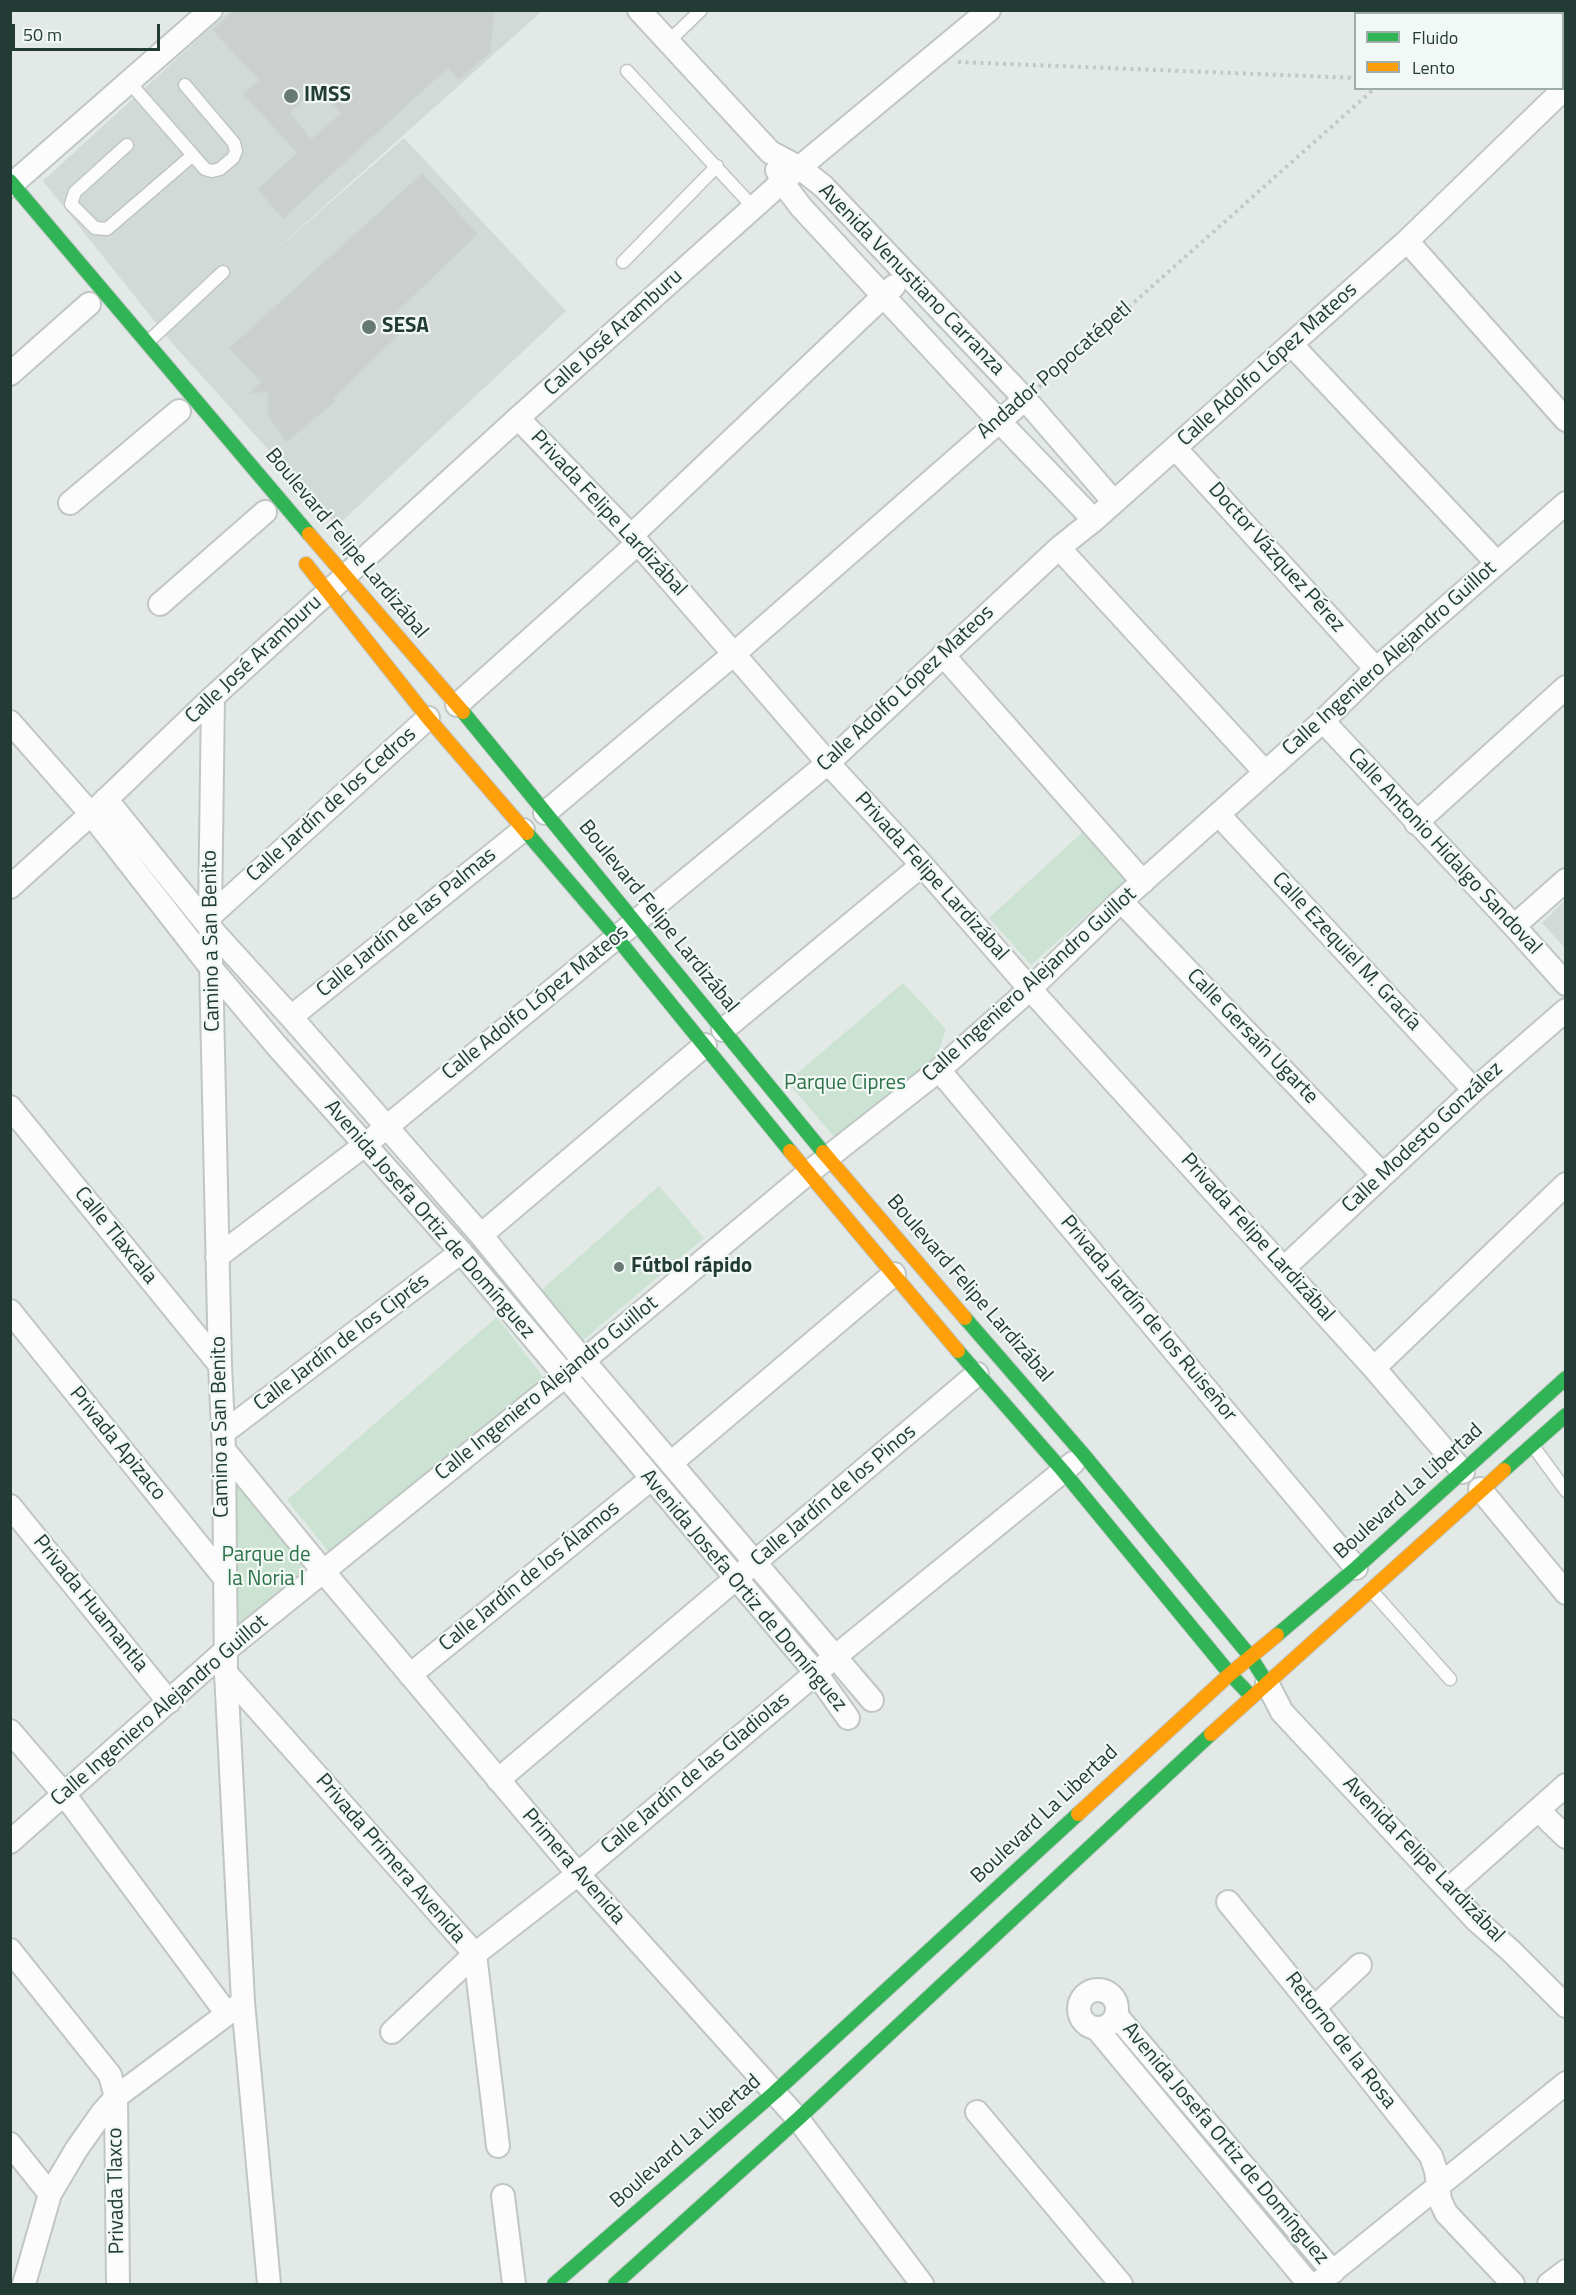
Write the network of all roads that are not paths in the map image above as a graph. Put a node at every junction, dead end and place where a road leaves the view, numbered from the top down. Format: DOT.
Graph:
graph roads {
  1 [pos="211,10"];
  2 [pos="639,10"];
  3 [pos="701,10"];
  4 [pos="989,10"];
  5 [pos="668,42"];
  6 [pos="627,71"];
  7 [pos="129,82"];
  8 [pos="185,85"];
  9 [pos="1563,90"];
  10 [pos="127,145"];
  11 [pos="193,155"];
  12 [pos="717,166"];
  13 [pos="791,175"];
  14 [pos="11,184"];
  15 [pos="754,208"];
  16 [pos="1407,241"];
  17 [pos="623,261"];
  18 [pos="223,272"];
  19 [pos="906,274"];
  20 [pos="883,296"];
  21 [pos="89,304"];
  22 [pos="148,342"];
  23 [pos="1291,344"];
  24 [pos="10,374"];
  25 [pos="178,377"];
  26 [pos="1025,399"];
  27 [pos="174,405"];
  28 [pos="518,418"];
  29 [pos="1566,420"];
  30 [pos="999,421"];
  31 [pos="1175,448"];
  32 [pos="1114,502"];
  33 [pos="70,503"];
  34 [pos="1566,503"];
  35 [pos="265,512"];
  36 [pos="1094,520"];
  37 [pos="634,539"];
  38 [pos="1059,548"];
  39 [pos="300,557"];
  40 [pos="1497,562"];
  41 [pos="345,577"];
  42 [pos="328,592"];
  43 [pos="160,604"];
  44 [pos="735,653"];
  45 [pos="943,655"];
  46 [pos="1376,669"];
  47 [pos="1566,687"];
  48 [pos="213,697"];
  49 [pos="457,705"];
  50 [pos="428,718"];
  51 [pos="1323,721"];
  52 [pos="10,722"];
  53 [pos="828,763"];
  54 [pos="1264,772"];
  55 [pos="99,807"];
  56 [pos="545,813"];
  57 [pos="1219,815"];
  58 [pos="1416,823"];
  59 [pos="523,830"];
  60 [pos="922,865"];
  61 [pos="1566,880"];
  62 [pos="1143,882"];
  63 [pos="10,887"];
  64 [pos="1121,901"];
  65 [pos="635,921"];
  66 [pos="211,923"];
  67 [pos="1514,926"];
  68 [pos="617,938"];
  69 [pos="212,969"];
  70 [pos="1566,984"];
  71 [pos="1030,989"];
  72 [pos="1566,1010"];
  73 [pos="291,1017"];
  74 [pos="723,1030"];
  75 [pos="705,1046"];
  76 [pos="939,1070"];
  77 [pos="1474,1090"];
  78 [pos="10,1107"];
  79 [pos="387,1126"];
  80 [pos="366,1144"];
  81 [pos="828,1158"];
  82 [pos="808,1173"];
  83 [pos="1383,1174"];
  84 [pos="1566,1184"];
  85 [pos="481,1235"];
  86 [pos="461,1252"];
  87 [pos="217,1257"];
  88 [pos="1284,1268"];
  89 [pos="894,1274"];
  90 [pos="10,1311"];
  91 [pos="583,1360"];
  92 [pos="220,1365"];
  93 [pos="1374,1368"];
  94 [pos="977,1374"];
  95 [pos="564,1377"];
  96 [pos="1566,1378"];
  97 [pos="1566,1415"];
  98 [pos="224,1441"];
  99 [pos="1532,1444"];
  100 [pos="1083,1454"];
  101 [pos="671,1463"];
  102 [pos="1063,1471"];
  103 [pos="1463,1472"];
  104 [pos="651,1479"];
  105 [pos="1480,1490"];
  106 [pos="1566,1491"];
  107 [pos="10,1506"];
  108 [pos="756,1562"];
  109 [pos="1356,1568"];
  110 [pos="322,1571"];
  111 [pos="224,1577"];
  112 [pos="736,1579"];
  113 [pos="1370,1589"];
  114 [pos="1566,1593"];
  115 [pos="226,1650"];
  116 [pos="836,1656"];
  117 [pos="1250,1656"];
  118 [pos="226,1673"];
  119 [pos="816,1673"];
  120 [pos="1230,1674"];
  121 [pos="410,1675"];
  122 [pos="1450,1679"];
  123 [pos="1259,1689"];
  124 [pos="872,1700"];
  125 [pos="168,1702"];
  126 [pos="848,1718"];
  127 [pos="10,1731"];
  128 [pos="498,1780"];
  129 [pos="1566,1785"];
  130 [pos="64,1794"];
  131 [pos="1538,1810"];
  132 [pos="1566,1837"];
  133 [pos="10,1842"];
  134 [pos="578,1874"];
  135 [pos="1449,1889"];
  136 [pos="1228,1902"];
  137 [pos="10,1950"];
  138 [pos="475,1954"];
  139 [pos="1360,1965"];
  140 [pos="1566,2006"];
  141 [pos="235,2008"];
  142 [pos="1314,2008"];
  143 [pos="1117,2016"];
  144 [pos="1097,2030"];
  145 [pos="392,2032"];
  146 [pos="1566,2083"];
  147 [pos="774,2093"];
  148 [pos="116,2097"];
  149 [pos="977,2112"];
  150 [pos="798,2119"];
  151 [pos="10,2144"];
  152 [pos="498,2146"];
  153 [pos="1445,2181"];
  154 [pos="50,2194"];
  155 [pos="503,2196"];
  156 [pos="1566,2271"];
  157 [pos="1324,2278"];
  158 [pos="24,2284"];
  159 [pos="118,2284"];
  160 [pos="268,2284"];
  161 [pos="514,2284"];
  162 [pos="554,2284"];
  163 [pos="615,2284"];
  164 [pos="922,2284"];
  165 [pos="1121,2284"];
  166 [pos="1309,2284"];
  167 [pos="1513,2284"];
  168 [pos="1549,2284"];
  1 -- 7 [label="street"];
  2 -- 5 [label="street, Avenida Venustiano Carranza"];
  3 -- 5 [label="lane"];
  4 -- 13 [label="street, Calle José Aramburu"];
  5 -- 13 [label="street, Avenida Venustiano Carranza"];
  6 -- 12 [label="lane"];
  7 -- 11 [label="lane"];
  7 -- 14 [label="street"];
  8 -- 11 [label="lane"];
  9 -- 16 [label="street, Calle Adolfo López Mateos"];
  10 -- 11 [label="lane"];
  12 -- 15 [label="lane"];
  12 -- 17 [label="lane"];
  13 -- 15 [label="street, Calle José Aramburu"];
  13 -- 19 [label="street, Avenida Venustiano Carranza"];
  13 -- 20 [label="street, Avenida Venustiano Carranza"];
  14 -- 22 [label="main road, Boulevard Felipe Lardizábal"];
  15 -- 28 [label="street, Calle José Aramburu"];
  16 -- 23 [label="street, Calle Adolfo López Mateos"];
  16 -- 29 [label="street"];
  18 -- 22 [label="lane"];
  19 -- 20 [label="street"];
  19 -- 26 [label="street, Avenida Venustiano Carranza"];
  20 -- 30 [label="street, Avenida Venustiano Carranza"];
  20 -- 37 [label="street"];
  21 -- 24 [label="street"];
  22 -- 25 [label="main road, Boulevard Felipe Lardizábal"];
  23 -- 31 [label="street, Calle Adolfo López Mateos"];
  23 -- 40 [label="street"];
  25 -- 27 [label="main road"];
  25 -- 41 [label="main road, Boulevard Felipe Lardizábal"];
  26 -- 30 [label="street, Andador Popocatépetl"];
  26 -- 32 [label="street, Avenida Venustiano Carranza"];
  27 -- 33 [label="street"];
  28 -- 37 [label="street, Privada Felipe Lardizábal"];
  28 -- 41 [label="street, Calle José Aramburu"];
  30 -- 36 [label="street, Avenida Venustiano Carranza"];
  30 -- 44 [label="street, Andador Popocatépetl"];
  31 -- 32 [label="street, Calle Adolfo López Mateos"];
  31 -- 46 [label="street, Doctor Vázquez Pérez"];
  32 -- 36 [label="street, Calle Adolfo López Mateos"];
  34 -- 40 [label="street, Calle Ingeniero Alejandro Guillot"];
  35 -- 43 [label="street"];
  36 -- 38 [label="street, Calle Adolfo López Mateos"];
  37 -- 44 [label="street, Privada Felipe Lardizábal"];
  37 -- 49 [label="street"];
  38 -- 45 [label="street, Calle Adolfo López Mateos"];
  38 -- 54 [label="street"];
  39 -- 42 [label="main road, Boulevard Felipe Lardizábal"];
  40 -- 46 [label="street, Calle Ingeniero Alejandro Guillot"];
  41 -- 42 [label="street, Calle José Aramburu"];
  41 -- 49 [label="main road, Boulevard Felipe Lardizábal"];
  42 -- 48 [label="street, Calle José Aramburu"];
  42 -- 50 [label="main road, Boulevard Felipe Lardizábal"];
  44 -- 53 [label="street, Privada Felipe Lardizábal"];
  44 -- 56 [label="street"];
  45 -- 53 [label="street, Calle Adolfo López Mateos"];
  45 -- 62 [label="street"];
  46 -- 51 [label="street, Calle Ingeniero Alejandro Guillot"];
  47 -- 58 [label="street"];
  48 -- 55 [label="street, Calle José Aramburu"];
  48 -- 66 [label="street, Camino a San Benito"];
  49 -- 56 [label="main road, Boulevard Felipe Lardizábal"];
  50 -- 59 [label="main road, Boulevard Felipe Lardizábal"];
  50 -- 66 [label="street, Calle Jardín de los Cedros"];
  51 -- 54 [label="street, Calle Ingeniero Alejandro Guillot"];
  51 -- 58 [label="street, Calle Antonio Hidalgo Sandoval"];
  52 -- 55 [label="street, Avenida Josefa Ortiz de Domínguez"];
  53 -- 60 [label="street, Privada Felipe Lardizábal"];
  53 -- 65 [label="street, Calle Adolfo López Mateos"];
  54 -- 57 [label="street, Calle Ingeniero Alejandro Guillot"];
  55 -- 63 [label="street, Calle José Aramburu"];
  55 -- 66 [label="street, Avenida Josefa Ortiz de Domínguez"];
  55 -- 69 [label="street, Avenida Josefa Ortiz de Domínguez"];
  56 -- 65 [label="main road, Boulevard Felipe Lardizábal"];
  57 -- 62 [label="street, Calle Ingeniero Alejandro Guillot"];
  57 -- 77 [label="street, Calle Ezequiel M. Gracía"];
  58 -- 67 [label="street, Calle Antonio Hidalgo Sandoval"];
  59 -- 68 [label="main road, Boulevard Felipe Lardizábal"];
  59 -- 73 [label="street, Calle Jardín de las Palmas"];
  60 -- 71 [label="street, Privada Felipe Lardizábal"];
  60 -- 74 [label="street"];
  61 -- 67 [label="street"];
  62 -- 64 [label="street, Calle Ingeniero Alejandro Guillot"];
  64 -- 71 [label="street, Calle Ingeniero Alejandro Guillot"];
  64 -- 83 [label="street, Calle Gersaín Ugarte"];
  65 -- 68 [label="street, Calle Adolfo López Mateos"];
  65 -- 74 [label="main road, Boulevard Felipe Lardizábal"];
  66 -- 69 [label="street, Camino a San Benito"];
  66 -- 73 [label="street, Avenida Josefa Ortiz de Domínguez"];
  67 -- 70 [label="street, Calle Antonio Hidalgo Sandoval"];
  68 -- 75 [label="main road, Boulevard Felipe Lardizábal"];
  68 -- 79 [label="street, Calle Adolfo López Mateos"];
  69 -- 80 [label="street, Avenida Josefa Ortiz de Domínguez"];
  69 -- 87 [label="street, Camino a San Benito"];
  71 -- 76 [label="street, Calle Ingeniero Alejandro Guillot"];
  71 -- 88 [label="street, Privada Felipe Lardizábal"];
  72 -- 77 [label="street, Calle Modesto González"];
  73 -- 79 [label="street, Avenida Josefa Ortiz de Domínguez"];
  74 -- 81 [label="main road, Boulevard Felipe Lardizábal"];
  75 -- 82 [label="main road, Boulevard Felipe Lardizábal"];
  75 -- 85 [label="street"];
  76 -- 81 [label="street, Calle Ingeniero Alejandro Guillot"];
  76 -- 109 [label="street, Privada Jardín de los Ruiseñor"];
  77 -- 83 [label="street, Calle Modesto González"];
  78 -- 92 [label="street, Calle Tlaxcala"];
  79 -- 80 [label="street, Calle Adolfo López Mateos"];
  79 -- 85 [label="street, Avenida Josefa Ortiz de Domínguez"];
  80 -- 86 [label="street, Avenida Josefa Ortiz de Domínguez"];
  80 -- 87 [label="street, Calle Adolfo López Mateos"];
  81 -- 82 [label="street, Calle Ingeniero Alejandro Guillot"];
  81 -- 100 [label="main road, Boulevard Felipe Lardizábal"];
  82 -- 89 [label="main road, Boulevard Felipe Lardizábal"];
  82 -- 91 [label="street, Calle Ingeniero Alejandro Guillot"];
  83 -- 88 [label="street, Calle Modesto González"];
  84 -- 93 [label="street"];
  85 -- 91 [label="street, Avenida Josefa Ortiz de Domínguez"];
  86 -- 95 [label="street, Avenida Josefa Ortiz de Domínguez"];
  86 -- 98 [label="street, Calle Jardín de los Ciprés"];
  87 -- 92 [label="street, Camino a San Benito"];
  88 -- 93 [label="street, Privada Felipe Lardizábal"];
  89 -- 94 [label="main road, Boulevard Felipe Lardizábal"];
  89 -- 101 [label="street"];
  90 -- 111 [label="street, Privada Apizaco"];
  91 -- 95 [label="street, Calle Ingeniero Alejandro Guillot"];
  91 -- 101 [label="street, Avenida Josefa Ortiz de Domínguez"];
  92 -- 98 [label="street, Camino a San Benito"];
  93 -- 103 [label="street, Privada Felipe Lardizábal"];
  94 -- 102 [label="main road, Boulevard Felipe Lardizábal"];
  94 -- 108 [label="street, Calle Jardín de los Pinos"];
  95 -- 104 [label="street, Avenida Josefa Ortiz de Domínguez"];
  95 -- 110 [label="street, Calle Ingeniero Alejandro Guillot"];
  96 -- 103 [label="main road, Boulevard La Libertad"];
  97 -- 99 [label="main road"];
  98 -- 110 [label="street, Primera Avenida"];
  98 -- 111 [label="street, Camino a San Benito"];
  99 -- 105 [label="main road"];
  99 -- 106 [label="lane"];
  100 -- 102 [label="street, Calle Jardín de las Gladiolas"];
  100 -- 117 [label="main road, Boulevard Felipe Lardizábal"];
  101 -- 108 [label="street, Avenida Josefa Ortiz de Domínguez"];
  102 -- 116 [label="street, Calle Jardín de las Gladiolas"];
  102 -- 120 [label="main road, Boulevard Felipe Lardizábal"];
  103 -- 109 [label="main road, Boulevard La Libertad"];
  104 -- 112 [label="street, Avenida Josefa Ortiz de Domínguez"];
  104 -- 121 [label="street, Calle Jardín de los Álamos"];
  105 -- 113 [label="main road"];
  105 -- 114 [label="street"];
  107 -- 125 [label="street, Privada Huamantla"];
  108 -- 112 [label="street, Calle Jardín de los Pinos"];
  108 -- 116 [label="street, Avenida Josefa Ortiz de Domínguez"];
  109 -- 117 [label="main road, Boulevard La Libertad"];
  110 -- 115 [label="street, Calle Ingeniero Alejandro Guillot"];
  110 -- 121 [label="street, Primera Avenida"];
  111 -- 115 [label="street, Camino a San Benito"];
  112 -- 119 [label="street, Avenida Josefa Ortiz de Domínguez"];
  112 -- 128 [label="street, Calle Jardín de los Pinos"];
  113 -- 122 [label="lane"];
  113 -- 123 [label="main road"];
  115 -- 118 [label="street, Camino a San Benito"];
  115 -- 125 [label="street, Calle Ingeniero Alejandro Guillot"];
  116 -- 119 [label="street, Calle Jardín de las Gladiolas"];
  116 -- 124 [label="street, Avenida Josefa Ortiz de Domínguez"];
  117 -- 120 [label="main road, Boulevard La Libertad"];
  117 -- 123 [label="main road, Boulevard Felipe Lardizábal"];
  118 -- 138 [label="street, Privada Primera Avenida"];
  118 -- 141 [label="street, Camino a San Benito"];
  119 -- 126 [label="street, Avenida Josefa Ortiz de Domínguez"];
  119 -- 134 [label="street, Calle Jardín de las Gladiolas"];
  120 -- 123 [label="main road, Boulevard Felipe Lardizábal"];
  120 -- 147 [label="main road, Boulevard La Libertad"];
  121 -- 128 [label="street, Primera Avenida"];
  123 -- 135 [label="street, Avenida Felipe Lardizábal"];
  123 -- 150 [label="main road"];
  125 -- 130 [label="street, Calle Ingeniero Alejandro Guillot"];
  127 -- 130 [label="street"];
  128 -- 134 [label="street, Primera Avenida"];
  129 -- 131 [label="street"];
  130 -- 133 [label="street, Calle Ingeniero Alejandro Guillot"];
  130 -- 141 [label="street"];
  131 -- 132 [label="street"];
  131 -- 135 [label="street"];
  134 -- 138 [label="street, Calle Jardín de las Gladiolas"];
  134 -- 147 [label="street, Primera Avenida"];
  135 -- 140 [label="street, Avenida Felipe Lardizábal"];
  136 -- 142 [label="street, Retorno de la Rosa"];
  137 -- 148 [label="street"];
  138 -- 145 [label="street, Calle Jardín de las Gladiolas"];
  138 -- 152 [label="street, Privada Primera Avenida"];
  139 -- 142 [label="street"];
  141 -- 148 [label="street"];
  141 -- 160 [label="street, Camino a San Benito"];
  142 -- 153 [label="street, Retorno de la Rosa"];
  143 -- 144 [label="street"];
  143 -- 144 [label="street"];
  143 -- 157 [label="street, Avenida Josefa Ortiz de Domínguez"];
  144 -- 166 [label="street, Avenida Josefa Ortiz de Domínguez"];
  146 -- 153 [label="street"];
  147 -- 150 [label="street, Primera Avenida"];
  147 -- 162 [label="main road, Boulevard La Libertad"];
  148 -- 154 [label="street"];
  148 -- 159 [label="street, Privada Tlaxco"];
  149 -- 165 [label="street"];
  150 -- 163 [label="main road"];
  150 -- 164 [label="street, Primera Avenida"];
  151 -- 154 [label="street"];
  153 -- 157 [label="street"];
  153 -- 167 [label="street, Retorno de la Rosa"];
  154 -- 158 [label="street"];
  155 -- 161 [label="street"];
  156 -- 168 [label="street"];
}
